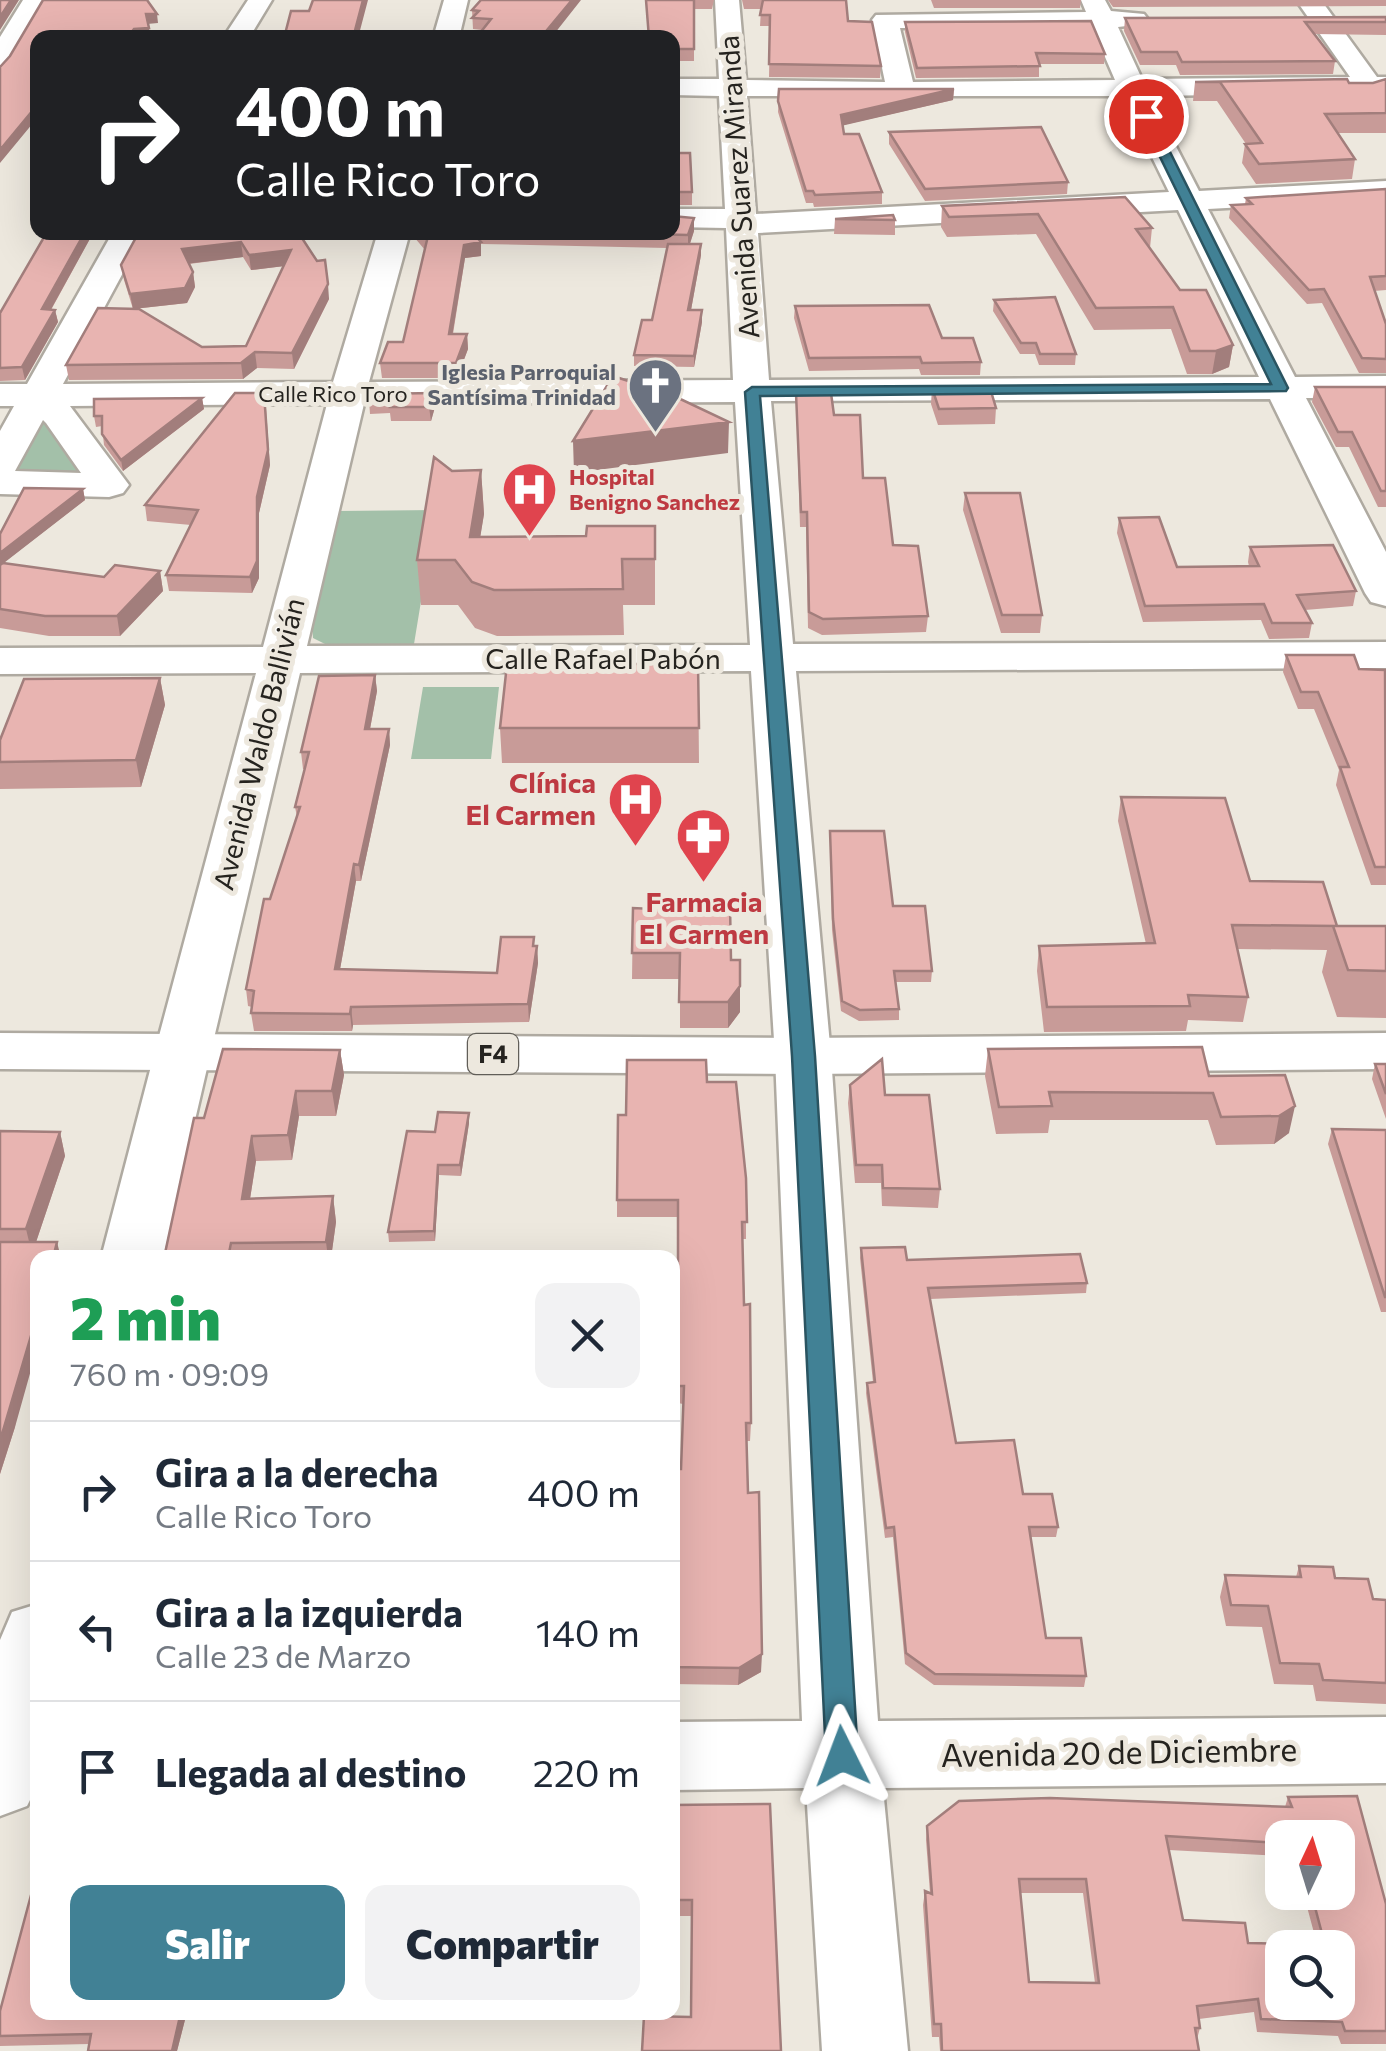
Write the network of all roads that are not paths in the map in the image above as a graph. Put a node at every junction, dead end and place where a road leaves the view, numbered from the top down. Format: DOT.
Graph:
graph roads {
  1 [pos="35,0"];
  2 [pos="260,0"];
  3 [pos="456,0"];
  4 [pos="727,0"];
  5 [pos="1314,9"];
  6 [pos="920,10"];
  7 [pos="1098,10"];
  8 [pos="1354,18"];
  9 [pos="1162,19"];
  10 [pos="1282,19"];
  11 [pos="241,30"];
  12 [pos="448,30"];
  13 [pos="0,58"];
  14 [pos="1377,85"];
  15 [pos="680,87"];
  16 [pos="1132,88"];
  17 [pos="734,89"];
  18 [pos="901,90"];
  19 [pos="1386,108"];
  20 [pos="1386,190"];
  21 [pos="1190,200"];
  22 [pos="680,218"];
  23 [pos="742,222"];
  24 [pos="124,240"];
  25 [pos="392,240"];
  26 [pos="1386,387"];
  27 [pos="1280,388"];
  28 [pos="752,392"];
  29 [pos="348,394"];
  30 [pos="0,395"];
  31 [pos="39,395"];
  32 [pos="0,465"];
  33 [pos="0,482"];
  34 [pos="1386,593"];
  35 [pos="1386,656"];
  36 [pos="774,658"];
  37 [pos="279,660"];
  38 [pos="0,661"];
  39 [pos="0,1051"];
  40 [pos="183,1051"];
  41 [pos="1386,1051"];
  42 [pos="804,1056"];
  43 [pos="134,1250"];
  44 [pos="30,1673"];
  45 [pos="1386,1750"];
  46 [pos="680,1756"];
  47 [pos="842,1756"];
  48 [pos="11,1765"];
  49 [pos="865,2051"];
  1 -- 13 [label="main road"];
  2 -- 11 [label="main road"];
  3 -- 12 [label="main road"];
  4 -- 17 [label="main road, Avenida Suarez Miranda"];
  5 -- 8 [label="main road"];
  5 -- 10 [label="main road"];
  5 -- 14 [label="main road"];
  6 -- 7 [label="main road"];
  6 -- 18 [label="main road"];
  7 -- 9 [label="main road"];
  7 -- 16 [label="main road"];
  14 -- 16 [label="main road"];
  14 -- 19 [label="main road"];
  15 -- 17 [label="main road"];
  16 -- 18 [label="main road"];
  16 -- 21 [label="main road"];
  17 -- 18 [label="main road"];
  17 -- 23 [label="main road, Avenida Suarez Miranda"];
  20 -- 21 [label="main road"];
  21 -- 23 [label="main road"];
  21 -- 27 [label="main road"];
  22 -- 23 [label="main road"];
  23 -- 28 [label="main road, Avenida Suarez Miranda"];
  24 -- 31 [label="main road"];
  25 -- 29 [label="main road, Avenida Waldo Ballivián"];
  26 -- 27 [label="main road, Calle Rico Toro"];
  27 -- 28 [label="main road, Calle Rico Toro"];
  27 -- 34 [label="main road"];
  28 -- 29 [label="main road, Calle Rico Toro"];
  28 -- 36 [label="main road, Avenida Suarez Miranda"];
  29 -- 31 [label="main road, Calle Rico Toro"];
  29 -- 37 [label="main road, Avenida Waldo Ballivián"];
  30 -- 31 [label="main road, Calle Rico Toro"];
  31 -- 32 [label="main road"];
  31 -- 33 [label="main road"];
  35 -- 36 [label="main road, Calle Rafael Pabón"];
  36 -- 37 [label="main road, Calle Rafael Pabón"];
  36 -- 42 [label="main road, Avenida Suarez Miranda"];
  37 -- 38 [label="main road, Calle Rafael Pabón"];
  37 -- 40 [label="main road, Avenida Waldo Ballivián"];
  39 -- 40 [label="main road, F4"];
  40 -- 42 [label="main road, F4"];
  40 -- 43 [label="main road, Avenida Waldo Ballivián"];
  41 -- 42 [label="main road, F4"];
  42 -- 47 [label="main road, Avenida Suarez Miranda"];
  44 -- 48 [label="main road"];
  45 -- 47 [label="main road, Avenida 20 de Diciembre"];
  46 -- 47 [label="main road, Avenida 20 de Diciembre"];
  47 -- 49 [label="main road, Avenida Suarez Miranda"];
}
